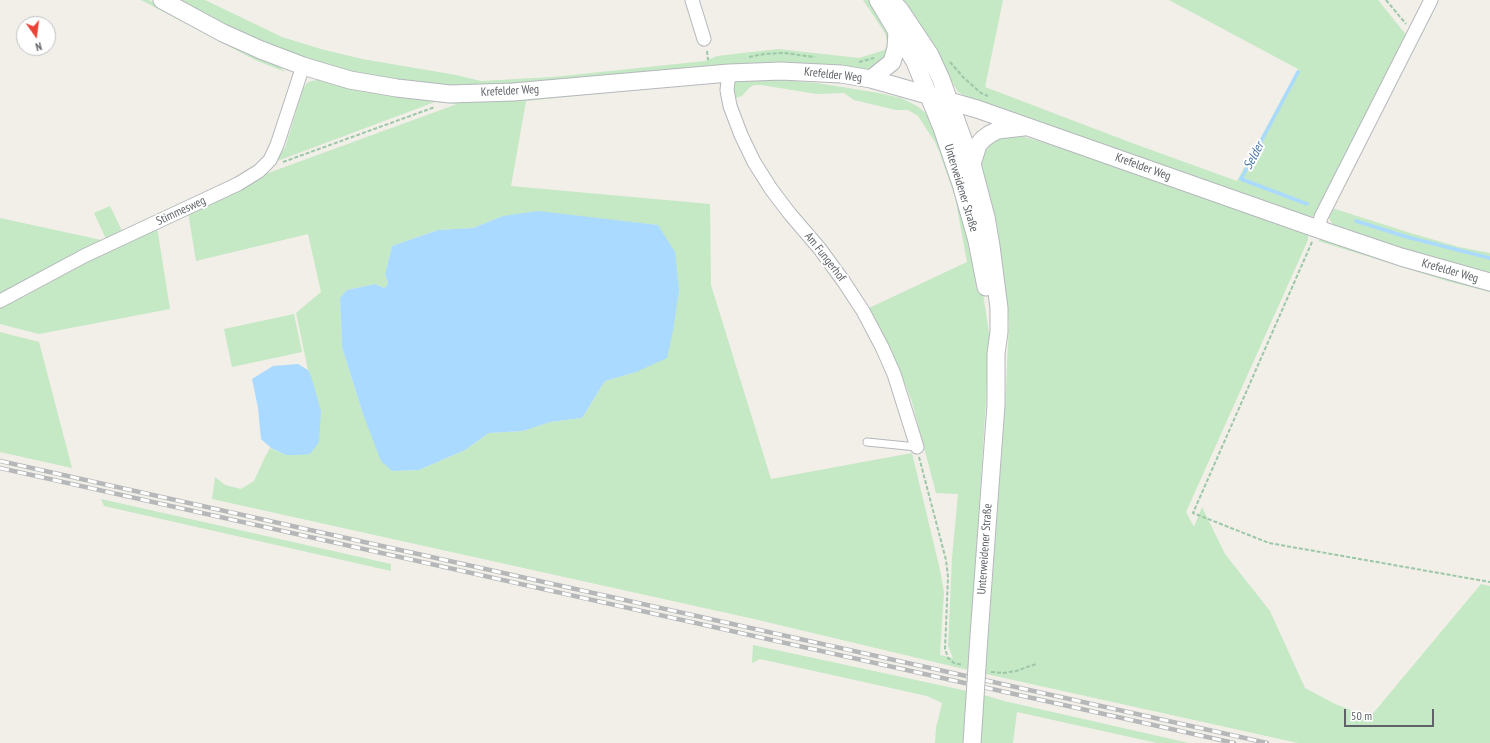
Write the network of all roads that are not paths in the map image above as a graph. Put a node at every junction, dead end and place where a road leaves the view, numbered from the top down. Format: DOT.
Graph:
graph roads {
  1 [pos="162,0"];
  2 [pos="692,0"];
  3 [pos="878,0"];
  4 [pos="891,0"];
  5 [pos="1431,0"];
  6 [pos="897,31"];
  7 [pos="704,39"];
  8 [pos="303,66"];
  9 [pos="729,73"];
  10 [pos="871,79"];
  11 [pos="929,95"];
  12 [pos="949,101"];
  13 [pos="1029,127"];
  14 [pos="972,164"];
  15 [pos="1318,229"];
  16 [pos="1490,282"];
  17 [pos="0,301"];
  18 [pos="996,354"];
  19 [pos="867,442"];
  20 [pos="917,447"];
  21 [pos="972,743"];
  1 -- 8 [label="street, Krefelder Weg"];
  2 -- 7 [label="street"];
  3 -- 6 [label="street, Unterweidener Straße"];
  4 -- 12 [label="street, Unterweidener Straße"];
  5 -- 15 [label="street"];
  6 -- 10 [label="street"];
  6 -- 11 [label="street, Unterweidener Straße"];
  8 -- 9 [label="street, Krefelder Weg"];
  8 -- 17 [label="street, Stimmesweg"];
  9 -- 10 [label="street, Krefelder Weg"];
  9 -- 20 [label="street, Am Fungerhof"];
  10 -- 11 [label="street, Krefelder Weg"];
  11 -- 12 [label="street, Krefelder Weg"];
  11 -- 18 [label="street, Unterweidener Straße"];
  12 -- 13 [label="street, Krefelder Weg"];
  12 -- 14 [label="street, Unterweidener Straße"];
  13 -- 14 [label="street, Unterweidener Straße"];
  13 -- 15 [label="street, Krefelder Weg"];
  14 -- 18 [label="street, Unterweidener Straße"];
  15 -- 16 [label="street, Krefelder Weg"];
  18 -- 21 [label="street, Unterweidener Straße, bridge"];
  19 -- 20 [label="lane"];
}
